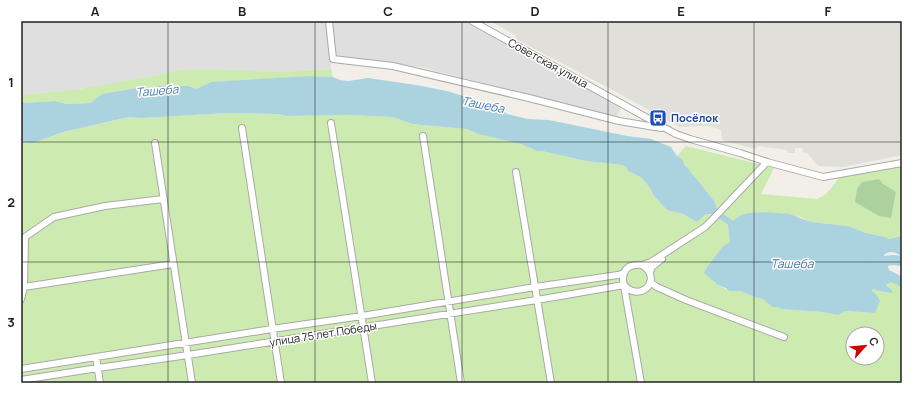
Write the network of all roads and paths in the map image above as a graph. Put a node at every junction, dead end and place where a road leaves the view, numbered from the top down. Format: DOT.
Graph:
graph roads {
  1 [pos="329,21"];
  2 [pos="472,21"];
  3 [pos="332,123"];
  4 [pos="242,128"];
  5 [pos="664,128"];
  6 [pos="422,136"];
  7 [pos="154,143"];
  8 [pos="766,162"];
  9 [pos="902,163"];
  10 [pos="516,172"];
  11 [pos="163,199"];
  12 [pos="705,226"];
  13 [pos="173,264"];
  14 [pos="642,265"];
  15 [pos="650,272"];
  16 [pos="624,273"];
  17 [pos="650,282"];
  18 [pos="624,285"];
  19 [pos="24,287"];
  20 [pos="535,287"];
  21 [pos="21,298"];
  22 [pos="537,300"];
  23 [pos="448,302"];
  24 [pos="449,314"];
  25 [pos="362,316"];
  26 [pos="363,328"];
  27 [pos="272,329"];
  28 [pos="784,337"];
  29 [pos="274,341"];
  30 [pos="186,343"];
  31 [pos="188,355"];
  32 [pos="96,357"];
  33 [pos="49,365"];
  34 [pos="98,368"];
  35 [pos="21,369"];
  36 [pos="50,376"];
  37 [pos="21,380"];
  38 [pos="100,383"];
  39 [pos="192,383"];
  40 [pos="281,383"];
  41 [pos="372,383"];
  42 [pos="460,383"];
  43 [pos="551,383"];
  44 [pos="641,383"];
  1 -- 5 [label="street"];
  2 -- 5 [label="street, Советская улица"];
  3 -- 25 [label="street"];
  4 -- 27 [label="street"];
  5 -- 8 [label="street"];
  6 -- 23 [label="street"];
  7 -- 11 [label="street"];
  8 -- 9 [label="street"];
  8 -- 12 [label="street"];
  10 -- 20 [label="street"];
  11 -- 13 [label="street"];
  11 -- 19 [label="street"];
  12 -- 14 [label="street"];
  12 -- 15 [label="street"];
  13 -- 19 [label="street"];
  13 -- 30 [label="street"];
  14 -- 15 [label="street"];
  14 -- 16 [label="street"];
  15 -- 17 [label="street"];
  16 -- 18 [label="street"];
  16 -- 20 [label="street, улица 75 лет Победы"];
  17 -- 18 [label="street"];
  17 -- 28 [label="street"];
  18 -- 22 [label="street, улица 75 лет Победы"];
  18 -- 44 [label="street"];
  19 -- 21 [label="street"];
  20 -- 22 [label="street"];
  20 -- 23 [label="street, улица 75 лет Победы"];
  22 -- 24 [label="street, улица 75 лет Победы"];
  22 -- 43 [label="street"];
  23 -- 24 [label="street"];
  23 -- 25 [label="street, улица 75 лет Победы"];
  24 -- 26 [label="street, улица 75 лет Победы"];
  24 -- 42 [label="street"];
  25 -- 26 [label="street"];
  25 -- 27 [label="street, улица 75 лет Победы"];
  26 -- 29 [label="street, улица 75 лет Победы"];
  26 -- 41 [label="street"];
  27 -- 29 [label="street"];
  27 -- 30 [label="street, улица 75 лет Победы"];
  29 -- 31 [label="street, улица 75 лет Победы"];
  29 -- 40 [label="street"];
  30 -- 31 [label="street"];
  30 -- 32 [label="street, улица 75 лет Победы"];
  31 -- 34 [label="street, улица 75 лет Победы"];
  31 -- 39 [label="street"];
  32 -- 33 [label="street, улица 75 лет Победы"];
  32 -- 34 [label="street"];
  33 -- 35 [label="street, улица 75 лет Победы"];
  33 -- 36 [label="street"];
  34 -- 36 [label="street, улица 75 лет Победы"];
  34 -- 38 [label="street"];
  36 -- 37 [label="street, улица 75 лет Победы"];
}
